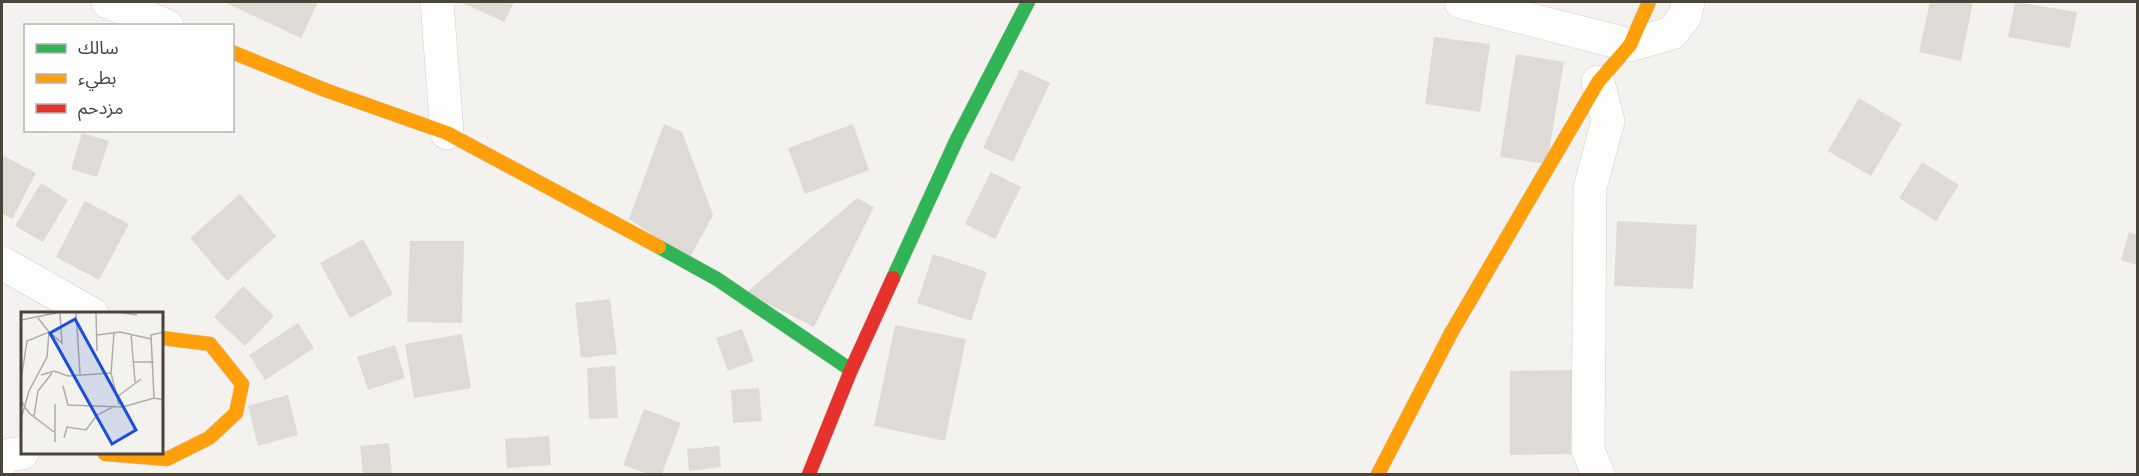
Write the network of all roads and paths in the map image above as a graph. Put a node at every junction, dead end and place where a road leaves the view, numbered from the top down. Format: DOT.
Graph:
graph roads {
  1 [pos="108,2"];
  2 [pos="437,2"];
  3 [pos="1029,2"];
  4 [pos="1649,2"];
  5 [pos="1688,2"];
  6 [pos="1475,3"];
  7 [pos="162,24"];
  8 [pos="1630,45"];
  9 [pos="234,53"];
  10 [pos="1598,82"];
  11 [pos="447,133"];
  12 [pos="2,263"];
  13 [pos="88,312"];
  14 [pos="164,339"];
  15 [pos="851,370"];
  16 [pos="21,453"];
  17 [pos="126,455"];
  18 [pos="2,460"];
  19 [pos="808,474"];
  20 [pos="1378,474"];
  21 [pos="1598,474"];
  1 -- 7 [label="street"];
  2 -- 11 [label="street"];
  3 -- 15 [label="street"];
  4 -- 8 [label="street"];
  5 -- 8 [label="street"];
  6 -- 8 [label="street"];
  8 -- 10 [label="street"];
  9 -- 11 [label="street"];
  10 -- 20 [label="street"];
  10 -- 21 [label="street"];
  11 -- 15 [label="street"];
  12 -- 13 [label="street"];
  14 -- 17 [label="street"];
  15 -- 19 [label="street"];
  16 -- 18 [label="street"];
}
